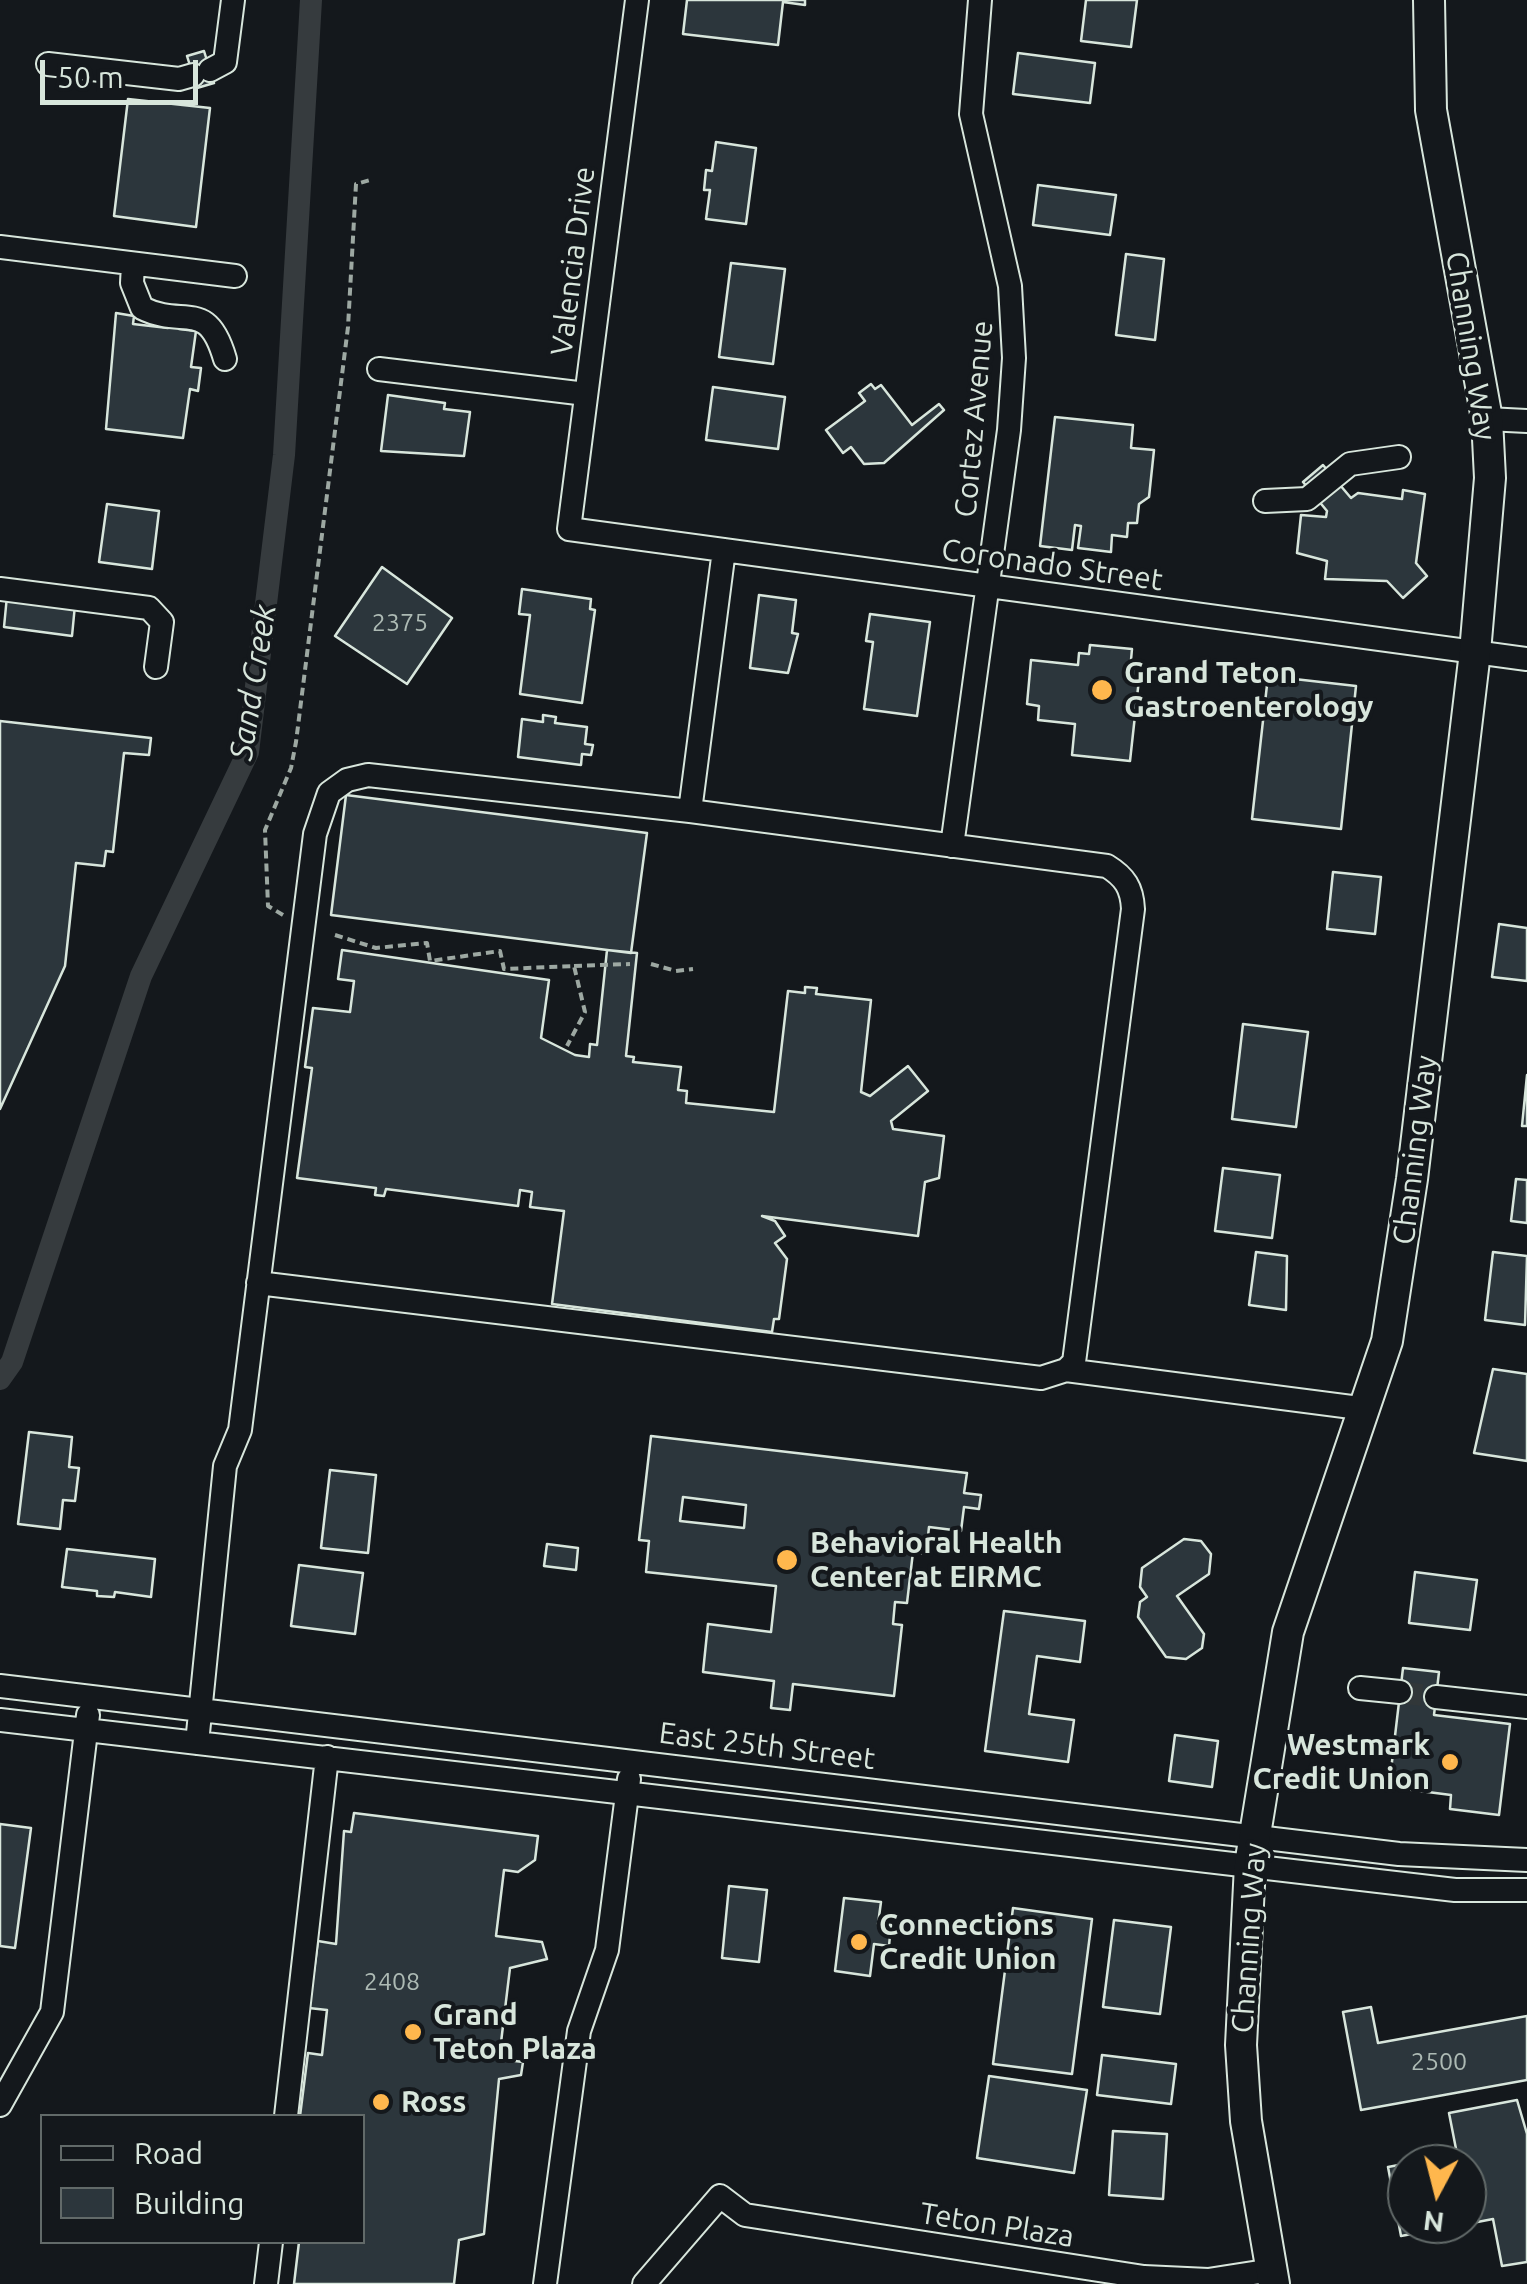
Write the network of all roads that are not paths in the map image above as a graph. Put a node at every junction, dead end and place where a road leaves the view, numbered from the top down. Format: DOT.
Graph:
graph roads {
  1 [pos="233,0"];
  2 [pos="638,0"];
  3 [pos="980,0"];
  4 [pos="1428,0"];
  5 [pos="48,64"];
  6 [pos="0,248"];
  7 [pos="133,264"];
  8 [pos="235,276"];
  9 [pos="225,359"];
  10 [pos="379,369"];
  11 [pos="586,394"];
  12 [pos="1487,419"];
  13 [pos="1527,421"];
  14 [pos="1400,457"];
  15 [pos="1265,501"];
  16 [pos="569,529"];
  17 [pos="724,550"];
  18 [pos="988,586"];
  19 [pos="0,589"];
  20 [pos="1475,652"];
  21 [pos="1527,659"];
  22 [pos="156,667"];
  23 [pos="690,811"];
  24 [pos="952,846"];
  25 [pos="258,1282"];
  26 [pos="1066,1370"];
  27 [pos="1366,1409"];
  28 [pos="0,1686"];
  29 [pos="1360,1688"];
  30 [pos="1400,1692"];
  31 [pos="1436,1696"];
  32 [pos="90,1697"];
  33 [pos="1527,1707"];
  34 [pos="200,1710"];
  35 [pos="0,1720"];
  36 [pos="86,1730"];
  37 [pos="197,1743"];
  38 [pos="327,1757"];
  39 [pos="630,1760"];
  40 [pos="627,1793"];
  41 [pos="1255,1834"];
  42 [pos="1527,1860"];
  43 [pos="1250,1865"];
  44 [pos="1527,1890"];
  45 [pos="0,2104"];
  46 [pos="286,2114"];
  47 [pos="272,2244"];
  48 [pos="1273,2277"];
  49 [pos="266,2284"];
  50 [pos="545,2284"];
  51 [pos="644,2284"];
  1 -- 5 [label="street"];
  2 -- 11 [label="street, Valencia Drive"];
  3 -- 18 [label="street, Cortez Avenue"];
  4 -- 12 [label="main road, Channing Way"];
  6 -- 7 [label="street"];
  7 -- 8 [label="street"];
  7 -- 9 [label="street"];
  10 -- 11 [label="street"];
  11 -- 16 [label="street, Valencia Drive"];
  12 -- 13 [label="street"];
  12 -- 20 [label="main road, Channing Way"];
  14 -- 15 [label="street"];
  16 -- 17 [label="street, Coronado Street"];
  17 -- 18 [label="street, Coronado Street"];
  17 -- 23 [label="street"];
  18 -- 20 [label="street, Coronado Street"];
  18 -- 24 [label="street, Cortez Avenue"];
  19 -- 22 [label="street"];
  20 -- 21 [label="street, Coronado Street"];
  20 -- 27 [label="main road, Channing Way"];
  23 -- 24 [label="street"];
  23 -- 25 [label="street"];
  24 -- 26 [label="street"];
  25 -- 26 [label="street"];
  25 -- 34 [label="street"];
  26 -- 27 [label="street"];
  27 -- 41 [label="main road, Channing Way"];
  28 -- 32 [label="street, East 25th Street"];
  29 -- 30 [label="street"];
  31 -- 33 [label="street"];
  32 -- 34 [label="street, East 25th Street"];
  32 -- 36 [label="street"];
  34 -- 37 [label="street"];
  34 -- 39 [label="street, East 25th Street"];
  35 -- 36 [label="street, East 25th Street"];
  36 -- 37 [label="street, East 25th Street"];
  36 -- 45 [label="street"];
  37 -- 38 [label="street, East 25th Street"];
  38 -- 40 [label="street, East 25th Street"];
  38 -- 46 [label="street"];
  39 -- 40 [label="street"];
  39 -- 41 [label="street, East 25th Street"];
  40 -- 43 [label="street, East 25th Street"];
  40 -- 50 [label="street"];
  41 -- 42 [label="street, East 25th Street"];
  41 -- 43 [label="main road, Channing Way"];
  43 -- 44 [label="street, East 25th Street"];
  43 -- 48 [label="main road, Channing Way"];
  47 -- 49 [label="street"];
  48 -- 51 [label="street, Teton Plaza"];
}
